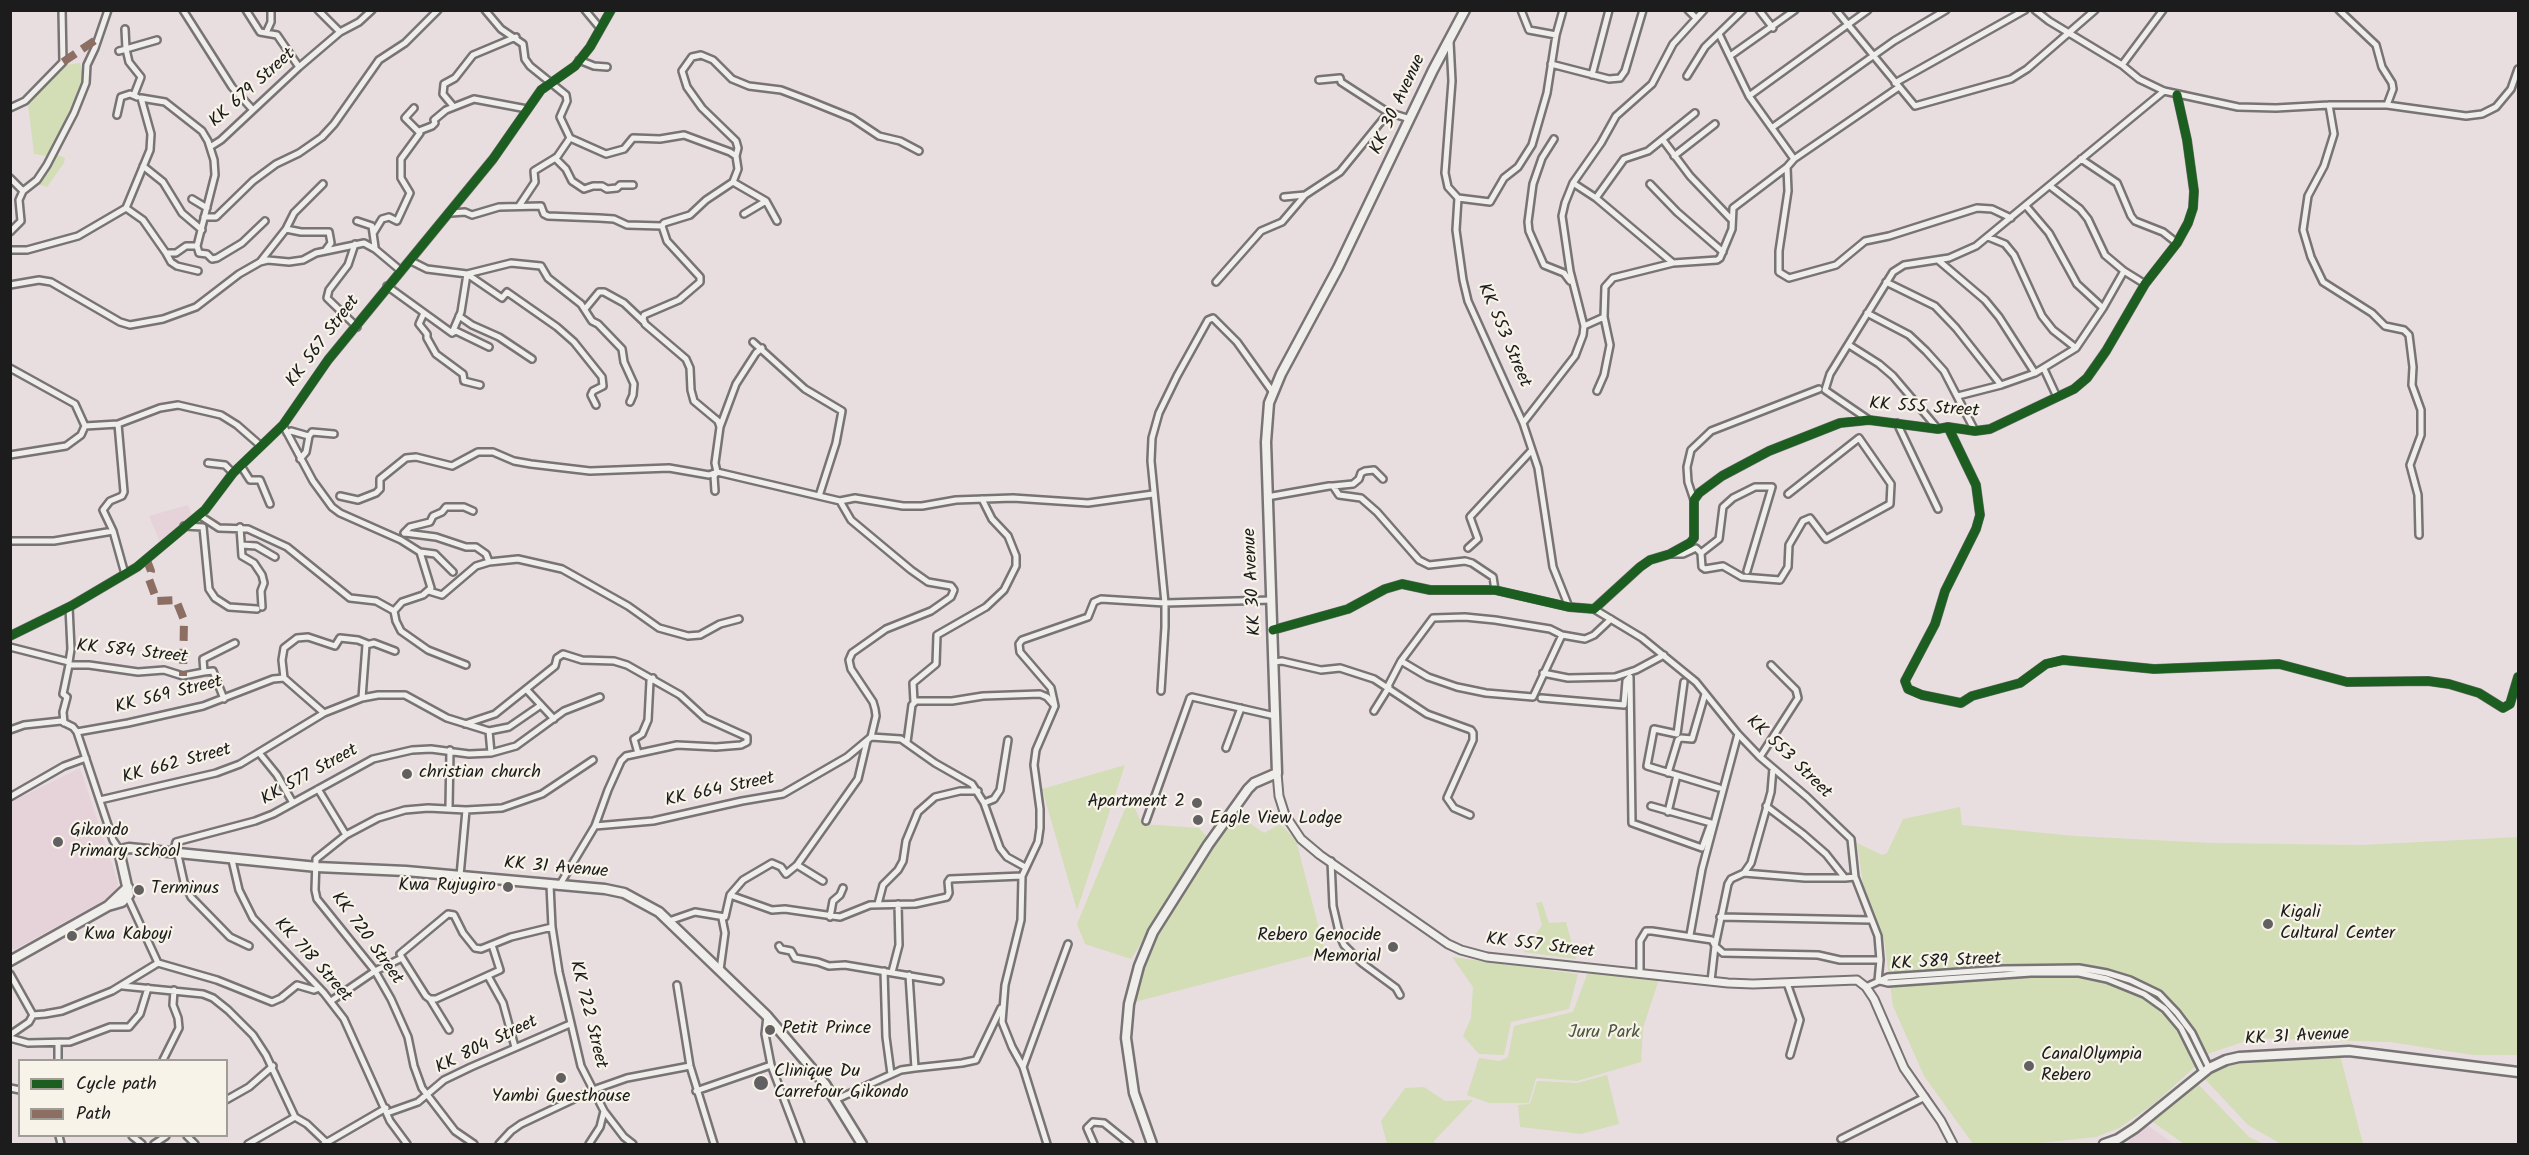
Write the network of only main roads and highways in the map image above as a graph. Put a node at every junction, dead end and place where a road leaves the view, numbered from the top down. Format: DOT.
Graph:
graph roads {
  1 [pos="1465,10"];
  2 [pos="136,850"];
  3 [pos="121,862"];
  4 [pos="128,887"];
  5 [pos="108,906"];
  6 [pos="10,961"];
  7 [pos="2518,1072"];
  8 [pos="862,1144"];
  9 [pos="1152,1144"];
  10 [pos="2104,1144"];
  1 -- 9 [label="main road, KK 30 Avenue"];
  2 -- 3 [label="main road"];
  2 -- 3 [label="main road, KK 31 Avenue"];
  2 -- 8 [label="main road, KK 31 Avenue"];
  3 -- 4 [label="main road"];
  4 -- 5 [label="main road"];
  4 -- 5 [label="main road"];
  5 -- 6 [label="main road"];
  7 -- 10 [label="main road, KK 31 Avenue"];
}
